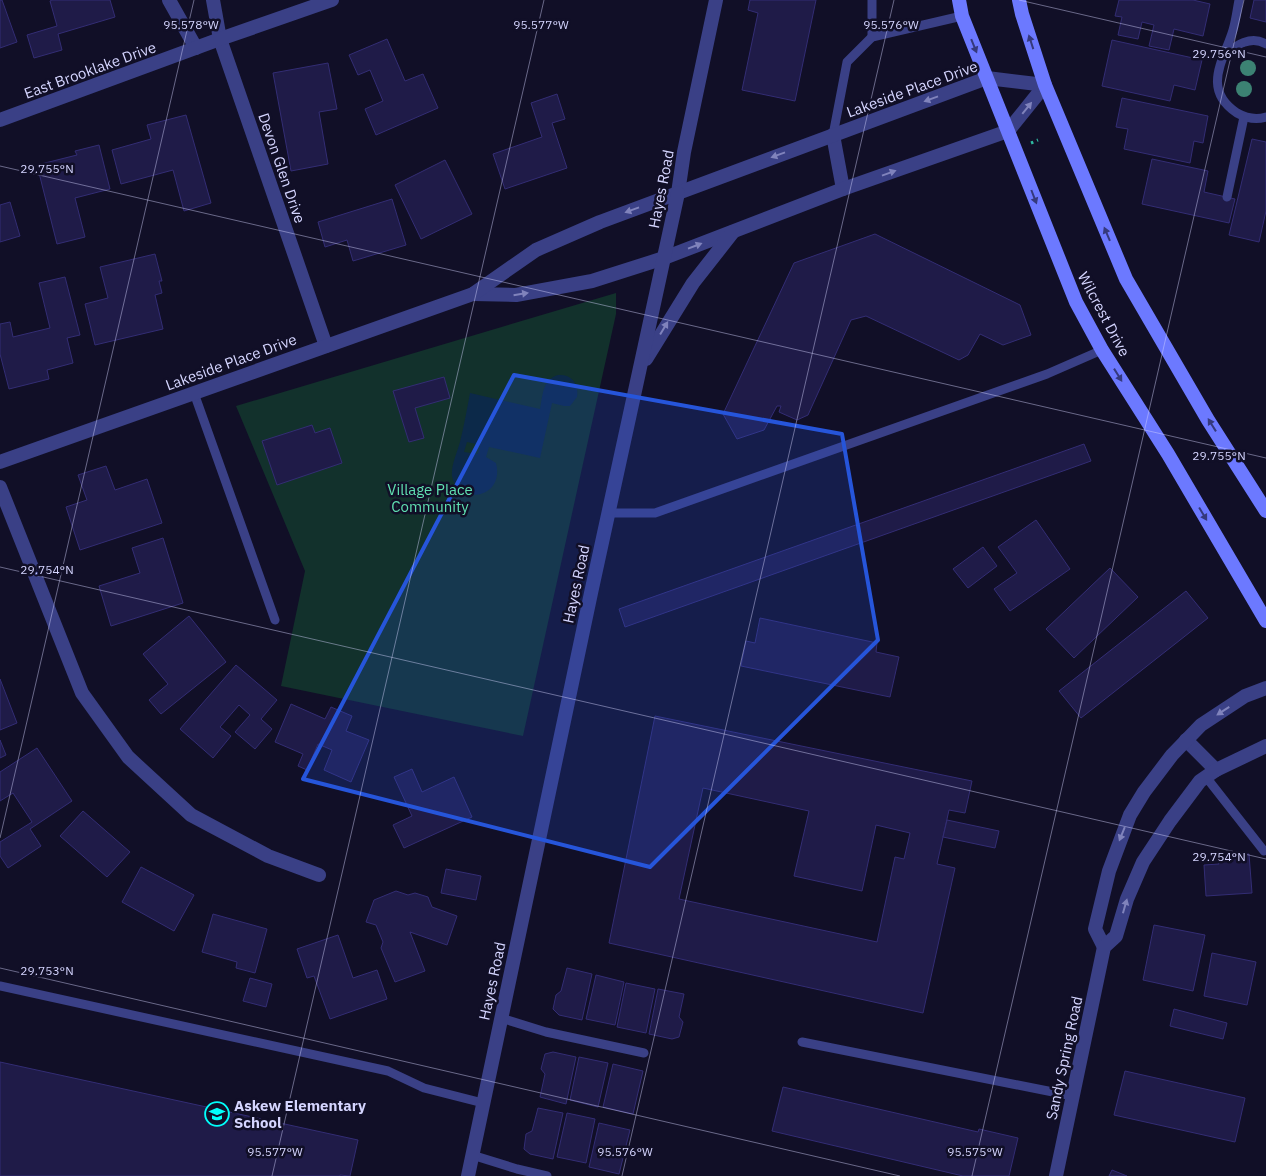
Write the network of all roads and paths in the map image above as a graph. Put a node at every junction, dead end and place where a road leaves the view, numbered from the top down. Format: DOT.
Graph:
graph roads {
  1 [pos="169,0"];
  2 [pos="213,0"];
  3 [pos="332,0"];
  4 [pos="716,0"];
  5 [pos="872,0"];
  6 [pos="959,0"];
  7 [pos="1019,0"];
  8 [pos="1239,0"];
  9 [pos="962,16"];
  10 [pos="872,37"];
  11 [pos="220,39"];
  12 [pos="1266,44"];
  13 [pos="196,48"];
  14 [pos="1224,55"];
  15 [pos="987,78"];
  16 [pos="1045,85"];
  17 [pos="1244,117"];
  18 [pos="1266,117"];
  19 [pos="0,120"];
  20 [pos="1008,130"];
  21 [pos="833,135"];
  22 [pos="843,189"];
  23 [pos="678,193"];
  24 [pos="1227,197"];
  25 [pos="734,231"];
  26 [pos="664,258"];
  27 [pos="473,294"];
  28 [pos="326,346"];
  29 [pos="1102,350"];
  30 [pos="640,370"];
  31 [pos="194,393"];
  32 [pos="0,462"];
  33 [pos="0,487"];
  34 [pos="1266,511"];
  35 [pos="608,513"];
  36 [pos="275,620"];
  37 [pos="1266,621"];
  38 [pos="1266,688"];
  39 [pos="1186,740"];
  40 [pos="1266,746"];
  41 [pos="1211,774"];
  42 [pos="1264,851"];
  43 [pos="319,875"];
  44 [pos="1104,947"];
  45 [pos="0,986"];
  46 [pos="501,1018"];
  47 [pos="802,1042"];
  48 [pos="644,1053"];
  49 [pos="1073,1096"];
  50 [pos="483,1102"];
  51 [pos="472,1154"];
  52 [pos="468,1176"];
  53 [pos="547,1176"];
  54 [pos="1056,1176"];
  1 -- 13 [label="street"];
  2 -- 11 [label="street, Devon Glen Drive"];
  3 -- 11 [label="street, East Brooklake Drive"];
  4 -- 23 [label="street, Hayes Road"];
  5 -- 10 [label="lane"];
  6 -- 9 [label="main road, Wilcrest Drive"];
  16 -- 7 [label="main road, one-way"];
  8 -- 14 [label="lane"];
  9 -- 10 [label="lane"];
  9 -- 15 [label="main road, Wilcrest Drive, one-way"];
  10 -- 21 [label="lane"];
  11 -- 13 [label="street, East Brooklake Drive"];
  11 -- 28 [label="street, Devon Glen Drive"];
  12 -- 14 [label="lane"];
  13 -- 19 [label="street, East Brooklake Drive"];
  14 -- 17 [label="lane"];
  15 -- 16 [label="street, Lakeside Place Drive"];
  15 -- 20 [label="main road, Wilcrest Drive"];
  15 -- 21 [label="street, Lakeside Place Drive, one-way"];
  20 -- 16 [label="street, one-way"];
  34 -- 16 [label="main road, one-way"];
  17 -- 18 [label="lane"];
  17 -- 24 [label="lane"];
  22 -- 20 [label="street, Lakeside Place Drive, one-way"];
  20 -- 29 [label="main road, Wilcrest Drive, one-way"];
  21 -- 22 [label="street"];
  21 -- 23 [label="street, Lakeside Place Drive, one-way"];
  22 -- 25 [label="street, Lakeside Place Drive"];
  23 -- 26 [label="street, Hayes Road"];
  23 -- 27 [label="street, Lakeside Place Drive, one-way"];
  26 -- 25 [label="street, Lakeside Place Drive, one-way"];
  30 -- 25 [label="street, one-way"];
  27 -- 26 [label="street, Lakeside Place Drive, one-way"];
  26 -- 30 [label="street, Hayes Road"];
  27 -- 28 [label="street, Lakeside Place Drive"];
  28 -- 31 [label="street, Lakeside Place Drive"];
  29 -- 35 [label="lane"];
  29 -- 37 [label="main road, Wilcrest Drive, one-way"];
  30 -- 35 [label="street, Hayes Road"];
  31 -- 32 [label="street, Lakeside Place Drive"];
  31 -- 36 [label="lane"];
  33 -- 43 [label="street"];
  35 -- 46 [label="street, Hayes Road"];
  38 -- 39 [label="street, one-way"];
  39 -- 41 [label="street"];
  39 -- 44 [label="street, one-way"];
  40 -- 41 [label="street, Sandy Spring Road"];
  41 -- 42 [label="lane"];
  44 -- 41 [label="street, Sandy Spring Road, one-way"];
  44 -- 49 [label="street, Sandy Spring Road"];
  45 -- 50 [label="lane"];
  46 -- 48 [label="lane"];
  46 -- 50 [label="street, Hayes Road"];
  47 -- 49 [label="lane"];
  49 -- 54 [label="street, Sandy Spring Road"];
  50 -- 51 [label="street, Hayes Road"];
  51 -- 52 [label="street, Hayes Road"];
  51 -- 53 [label="lane"];
}
